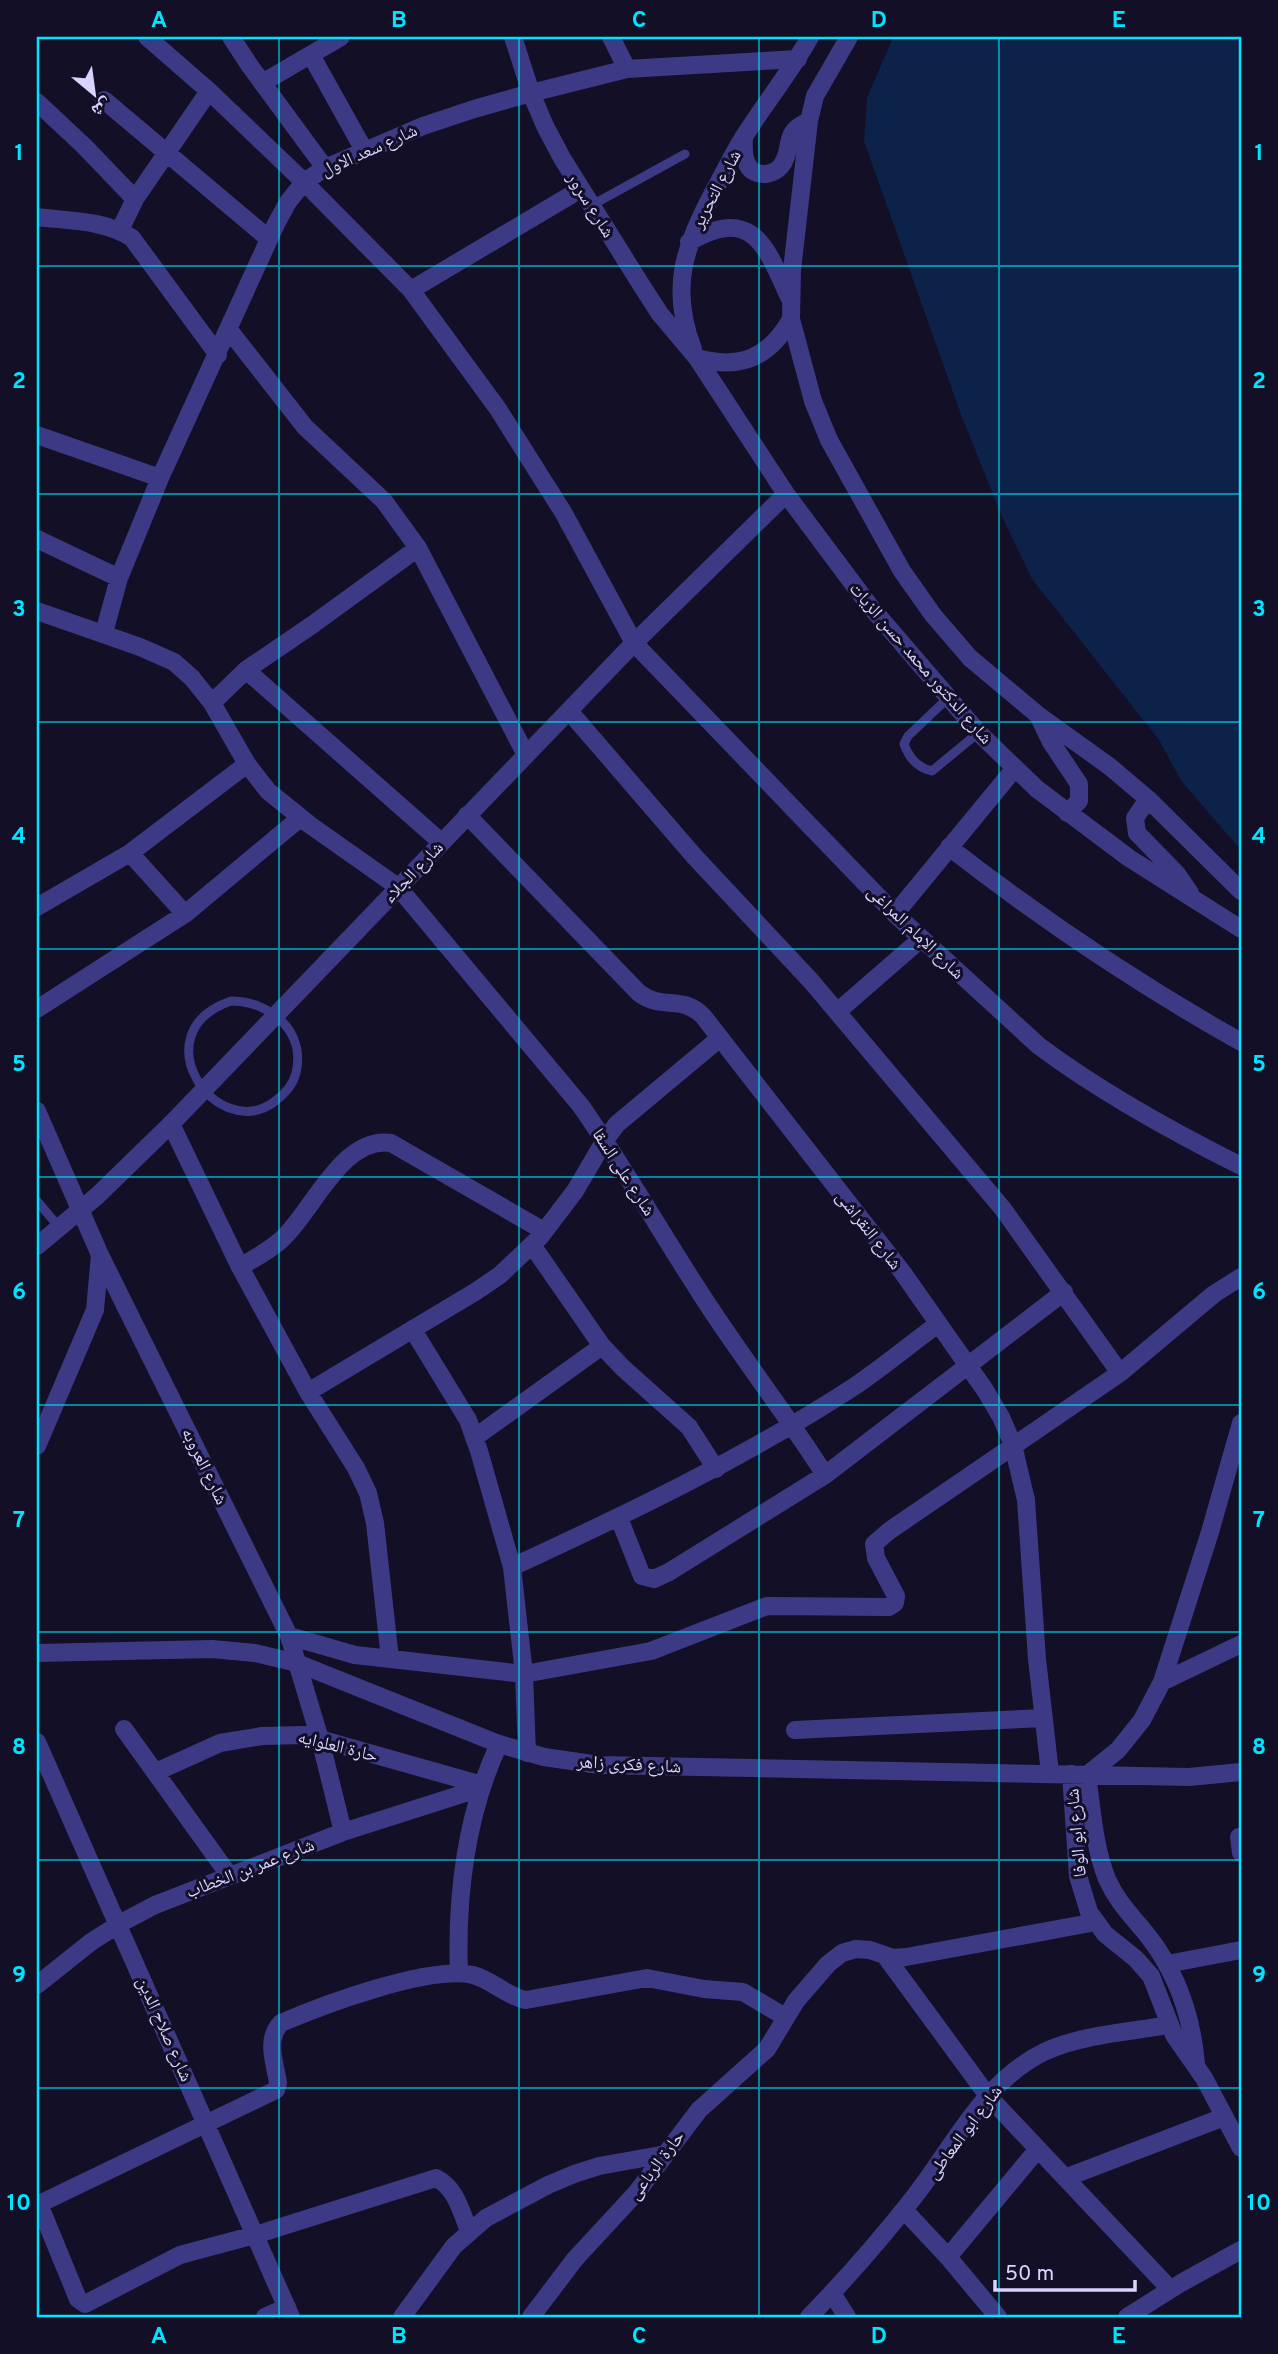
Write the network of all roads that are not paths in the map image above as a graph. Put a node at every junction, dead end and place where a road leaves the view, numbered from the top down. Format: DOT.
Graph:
graph roads {
  1 [pos="147,37"];
  2 [pos="231,37"];
  3 [pos="341,37"];
  4 [pos="513,37"];
  5 [pos="611,37"];
  6 [pos="810,37"];
  7 [pos="849,37"];
  8 [pos="311,55"];
  9 [pos="797,60"];
  10 [pos="627,69"];
  11 [pos="262,83"];
  12 [pos="209,91"];
  13 [pos="531,93"];
  14 [pos="104,100"];
  15 [pos="37,103"];
  16 [pos="810,121"];
  17 [pos="744,136"];
  18 [pos="364,150"];
  19 [pos="166,151"];
  20 [pos="685,154"];
  21 [pos="325,168"];
  22 [pos="304,182"];
  23 [pos="581,189"];
  24 [pos="135,199"];
  25 [pos="592,205"];
  26 [pos="37,217"];
  27 [pos="120,230"];
  28 [pos="269,239"];
  29 [pos="689,242"];
  30 [pos="411,290"];
  31 [pos="790,300"];
  32 [pos="791,319"];
  33 [pos="229,330"];
  34 [pos="218,355"];
  35 [pos="697,359"];
  36 [pos="37,435"];
  37 [pos="160,478"];
  38 [pos="786,494"];
  39 [pos="37,539"];
  40 [pos="418,548"];
  41 [pos="119,578"];
  42 [pos="37,611"];
  43 [pos="104,633"];
  44 [pos="634,643"];
  45 [pos="246,670"];
  46 [pos="947,699"];
  47 [pos="212,703"];
  48 [pos="569,711"];
  49 [pos="1038,715"];
  50 [pos="978,733"];
  51 [pos="526,755"];
  52 [pos="247,764"];
  53 [pos="1015,768"];
  54 [pos="1148,799"];
  55 [pos="1067,813"];
  56 [pos="467,815"];
  57 [pos="300,818"];
  58 [pos="441,842"];
  59 [pos="949,847"];
  60 [pos="130,853"];
  61 [pos="398,887"];
  62 [pos="1241,891"];
  63 [pos="1194,900"];
  64 [pos="37,907"];
  65 [pos="185,914"];
  66 [pos="895,914"];
  67 [pos="1241,929"];
  68 [pos="920,939"];
  69 [pos="37,1009"];
  70 [pos="837,1012"];
  71 [pos="275,1015"];
  72 [pos="720,1038"];
  73 [pos="1241,1042"];
  74 [pos="204,1091"];
  75 [pos="37,1111"];
  76 [pos="171,1124"];
  77 [pos="604,1140"];
  78 [pos="1241,1166"];
  79 [pos="37,1201"];
  80 [pos="80,1209"];
  81 [pos="59,1227"];
  82 [pos="544,1231"];
  83 [pos="532,1245"];
  84 [pos="37,1246"];
  85 [pos="100,1255"];
  86 [pos="240,1267"];
  87 [pos="1241,1277"];
  88 [pos="1064,1292"];
  89 [pos="938,1324"];
  90 [pos="412,1330"];
  91 [pos="602,1346"];
  92 [pos="967,1365"];
  93 [pos="1120,1373"];
  94 [pos="308,1392"];
  95 [pos="1241,1423"];
  96 [pos="793,1424"];
  97 [pos="474,1438"];
  98 [pos="1013,1445"];
  99 [pos="37,1446"];
  100 [pos="716,1469"];
  101 [pos="825,1475"];
  102 [pos="619,1518"];
  103 [pos="512,1567"];
  104 [pos="289,1636"];
  105 [pos="1241,1644"];
  106 [pos="40,1655"];
  107 [pos="390,1659"];
  108 [pos="297,1663"];
  109 [pos="524,1674"];
  110 [pos="1162,1682"];
  111 [pos="1043,1718"];
  112 [pos="124,1729"];
  113 [pos="795,1730"];
  114 [pos="320,1739"];
  115 [pos="37,1742"];
  116 [pos="499,1744"];
  117 [pos="527,1753"];
  118 [pos="156,1772"];
  119 [pos="1241,1772"];
  120 [pos="1050,1773"];
  121 [pos="1079,1774"];
  122 [pos="482,1787"];
  123 [pos="343,1832"];
  124 [pos="229,1875"];
  125 [pos="1096,1922"];
  126 [pos="119,1924"];
  127 [pos="1241,1950"];
  128 [pos="886,1956"];
  129 [pos="1167,1964"];
  130 [pos="459,1973"];
  131 [pos="37,1986"];
  132 [pos="785,2017"];
  133 [pos="1168,2025"];
  134 [pos="1196,2064"];
  135 [pos="988,2096"];
  136 [pos="1232,2124"];
  137 [pos="206,2125"];
  138 [pos="1241,2148"];
  139 [pos="1038,2149"];
  140 [pos="666,2154"];
  141 [pos="1065,2178"];
  142 [pos="38,2204"];
  143 [pos="904,2210"];
  144 [pos="469,2231"];
  145 [pos="255,2235"];
  146 [pos="1241,2250"];
  147 [pos="948,2257"];
  148 [pos="1170,2289"];
  149 [pos="832,2293"];
  150 [pos="1152,2310"];
  151 [pos="289,2312"];
  152 [pos="265,2317"];
  153 [pos="402,2317"];
  154 [pos="531,2317"];
  155 [pos="809,2317"];
  156 [pos="847,2317"];
  157 [pos="998,2317"];
  158 [pos="1127,2317"];
  1 -- 12 [label="street, شارع الإمام المراغى"];
  2 -- 11 [label="street"];
  3 -- 8 [label="street"];
  4 -- 13 [label="street, شارع سرور"];
  5 -- 10 [label="street"];
  6 -- 9 [label="street, شارع التحرير"];
  7 -- 16 [label="street"];
  8 -- 11 [label="street"];
  8 -- 18 [label="street"];
  9 -- 10 [label="street, شارع سعد الاول"];
  9 -- 17 [label="street, شارع التحرير"];
  10 -- 13 [label="street, شارع سعد الاول"];
  11 -- 21 [label="street"];
  12 -- 19 [label="street"];
  12 -- 22 [label="street, شارع الإمام المراغى"];
  13 -- 18 [label="street, شارع سعد الاول"];
  13 -- 23 [label="street, شارع سرور"];
  14 -- 19 [label="street"];
  15 -- 24 [label="street"];
  16 -- 17 [label="street"];
  16 -- 31 [label="street"];
  17 -- 29 [label="street, شارع التحرير"];
  18 -- 21 [label="street, شارع سعد الاول"];
  19 -- 24 [label="street"];
  19 -- 28 [label="street"];
  20 -- 25 [label="lane"];
  21 -- 22 [label="street, شارع سعد الاول"];
  22 -- 28 [label="street, شارع سعد الاول"];
  22 -- 30 [label="street, شارع الإمام المراغى"];
  23 -- 25 [label="street, شارع سرور"];
  23 -- 30 [label="street"];
  24 -- 27 [label="street"];
  25 -- 35 [label="street, شارع سرور"];
  26 -- 27 [label="street"];
  27 -- 34 [label="street"];
  28 -- 33 [label="street, شارع سعد الاول"];
  29 -- 31 [label="street"];
  29 -- 35 [label="street, شارع التحرير"];
  30 -- 44 [label="street, شارع الإمام المراغى"];
  31 -- 32 [label="street"];
  32 -- 35 [label="street"];
  32 -- 49 [label="street"];
  33 -- 34 [label="street, شارع سعد الاول"];
  33 -- 40 [label="street"];
  34 -- 37 [label="street, شارع سعد الاول"];
  35 -- 38 [label="street, شارع الدكتور محمد حسن الزيات"];
  36 -- 37 [label="street"];
  37 -- 41 [label="street, شارع سعد الاول"];
  38 -- 44 [label="street, شارع الجلاء"];
  38 -- 46 [label="street, شارع الدكتور محمد حسن الزيات"];
  39 -- 41 [label="street"];
  40 -- 45 [label="street"];
  40 -- 51 [label="street"];
  41 -- 43 [label="street, شارع سعد الاول"];
  42 -- 43 [label="street, شارع على السقا"];
  43 -- 47 [label="street, شارع على السقا"];
  44 -- 48 [label="street, شارع الجلاء"];
  44 -- 66 [label="street, شارع الإمام المراغى"];
  45 -- 47 [label="street"];
  45 -- 58 [label="street"];
  46 -- 50 [label="street, شارع الدكتور محمد حسن الزيات"];
  46 -- 50 [label="lane"];
  47 -- 52 [label="street, شارع على السقا"];
  48 -- 51 [label="street, شارع الجلاء"];
  48 -- 70 [label="street"];
  49 -- 54 [label="street"];
  49 -- 55 [label="street"];
  50 -- 53 [label="street, شارع الدكتور محمد حسن الزيات"];
  51 -- 56 [label="street, شارع الجلاء"];
  52 -- 57 [label="street, شارع على السقا"];
  52 -- 60 [label="street"];
  53 -- 55 [label="street, شارع الدكتور محمد حسن الزيات"];
  53 -- 59 [label="street"];
  54 -- 62 [label="street"];
  54 -- 63 [label="street"];
  55 -- 63 [label="street, شارع الدكتور محمد حسن الزيات"];
  56 -- 58 [label="street, شارع الجلاء"];
  56 -- 72 [label="street, شارع النقراشى"];
  57 -- 61 [label="street, شارع على السقا"];
  57 -- 65 [label="street"];
  58 -- 61 [label="street, شارع الجلاء"];
  59 -- 66 [label="street"];
  59 -- 73 [label="street"];
  60 -- 64 [label="street"];
  60 -- 65 [label="street"];
  61 -- 71 [label="street, شارع الجلاء"];
  61 -- 77 [label="street, شارع على السقا"];
  63 -- 67 [label="street, شارع الدكتور محمد حسن الزيات"];
  65 -- 69 [label="street"];
  66 -- 68 [label="street, شارع الإمام المراغى"];
  68 -- 70 [label="street"];
  68 -- 78 [label="street, شارع الإمام المراغى"];
  70 -- 88 [label="street"];
  71 -- 74 [label="street, شارع الجلاء"];
  71 -- 74 [label="lane"];
  71 -- 74 [label="lane"];
  72 -- 77 [label="street"];
  72 -- 89 [label="street, شارع النقراشى"];
  74 -- 76 [label="street, شارع الجلاء"];
  75 -- 80 [label="street, شارع العروبه"];
  76 -- 80 [label="street, شارع الجلاء"];
  76 -- 86 [label="street"];
  77 -- 82 [label="street"];
  77 -- 96 [label="street, شارع على السقا"];
  79 -- 81 [label="lane"];
  80 -- 81 [label="street, شارع الجلاء"];
  80 -- 85 [label="street, شارع العروبه"];
  81 -- 84 [label="street, شارع الجلاء"];
  82 -- 83 [label="street"];
  82 -- 86 [label="street"];
  83 -- 90 [label="street"];
  83 -- 91 [label="street"];
  85 -- 99 [label="street"];
  85 -- 104 [label="street, شارع العروبه"];
  86 -- 94 [label="street"];
  87 -- 93 [label="street"];
  88 -- 92 [label="street"];
  88 -- 93 [label="street"];
  89 -- 92 [label="street, شارع النقراشى"];
  89 -- 96 [label="street"];
  90 -- 94 [label="street"];
  90 -- 97 [label="street"];
  91 -- 97 [label="street"];
  91 -- 100 [label="street"];
  92 -- 98 [label="street, شارع النقراشى"];
  92 -- 101 [label="street"];
  93 -- 98 [label="street"];
  94 -- 107 [label="street"];
  95 -- 110 [label="street"];
  96 -- 100 [label="street"];
  96 -- 101 [label="street, شارع على السقا"];
  97 -- 103 [label="street"];
  98 -- 109 [label="street"];
  98 -- 111 [label="street, شارع النقراشى"];
  100 -- 102 [label="street"];
  101 -- 102 [label="street"];
  102 -- 103 [label="street"];
  103 -- 109 [label="street"];
  104 -- 107 [label="street"];
  104 -- 108 [label="street, شارع العروبه"];
  105 -- 110 [label="street"];
  106 -- 108 [label="street, شارع فكرى زاهر"];
  107 -- 109 [label="street"];
  108 -- 114 [label="street, شارع العروبه"];
  108 -- 116 [label="street, شارع فكرى زاهر"];
  109 -- 117 [label="street"];
  110 -- 121 [label="street"];
  111 -- 113 [label="street"];
  111 -- 120 [label="street, شارع النقراشى"];
  112 -- 118 [label="street"];
  114 -- 118 [label="street, حارة العلوايه"];
  114 -- 122 [label="street, حارة العلوايه"];
  114 -- 123 [label="street, شارع العروبه"];
  115 -- 126 [label="street, شارع صلاح الدين"];
  116 -- 117 [label="street, شارع فكرى زاهر"];
  116 -- 122 [label="street"];
  117 -- 120 [label="street, شارع فكرى زاهر"];
  118 -- 124 [label="street"];
  119 -- 121 [label="street, شارع فكرى زاهر"];
  120 -- 121 [label="street, شارع فكرى زاهر"];
  121 -- 125 [label="street, شارع ابو الوفا"];
  121 -- 129 [label="street, شارع ابو الوفا"];
  122 -- 123 [label="street, شارع عمر بن الخطاب"];
  122 -- 130 [label="street"];
  123 -- 124 [label="street, شارع عمر بن الخطاب"];
  124 -- 126 [label="street, شارع عمر بن الخطاب"];
  125 -- 128 [label="street, حارة الرباعى"];
  125 -- 133 [label="street, شارع ابو الوفا"];
  126 -- 131 [label="street, شارع عمر بن الخطاب"];
  126 -- 137 [label="street, شارع صلاح الدين"];
  127 -- 129 [label="street"];
  128 -- 132 [label="street, حارة الرباعى"];
  128 -- 135 [label="street"];
  129 -- 134 [label="street, شارع ابو الوفا"];
  130 -- 132 [label="street"];
  130 -- 137 [label="street"];
  132 -- 140 [label="street, حارة الرباعى"];
  133 -- 134 [label="street, شارع ابو الوفا"];
  133 -- 135 [label="street, شارع ابو المعاطى"];
  134 -- 136 [label="street, شارع ابو الوفا"];
  135 -- 139 [label="street"];
  135 -- 143 [label="street, شارع ابو المعاطى"];
  136 -- 138 [label="street, شارع ابو الوفا"];
  136 -- 141 [label="street"];
  137 -- 142 [label="street"];
  137 -- 145 [label="street, شارع صلاح الدين"];
  139 -- 141 [label="street"];
  139 -- 147 [label="street"];
  140 -- 144 [label="street"];
  140 -- 154 [label="street, حارة الرباعى"];
  141 -- 148 [label="street"];
  142 -- 145 [label="street"];
  143 -- 147 [label="street"];
  143 -- 149 [label="street, شارع ابو المعاطى"];
  144 -- 145 [label="street"];
  144 -- 153 [label="street"];
  145 -- 151 [label="street, شارع صلاح الدين"];
  146 -- 148 [label="street"];
  147 -- 157 [label="street"];
  148 -- 150 [label="street"];
  149 -- 155 [label="street, شارع ابو المعاطى"];
  149 -- 156 [label="street"];
  150 -- 158 [label="street"];
  151 -- 152 [label="street"];
}
